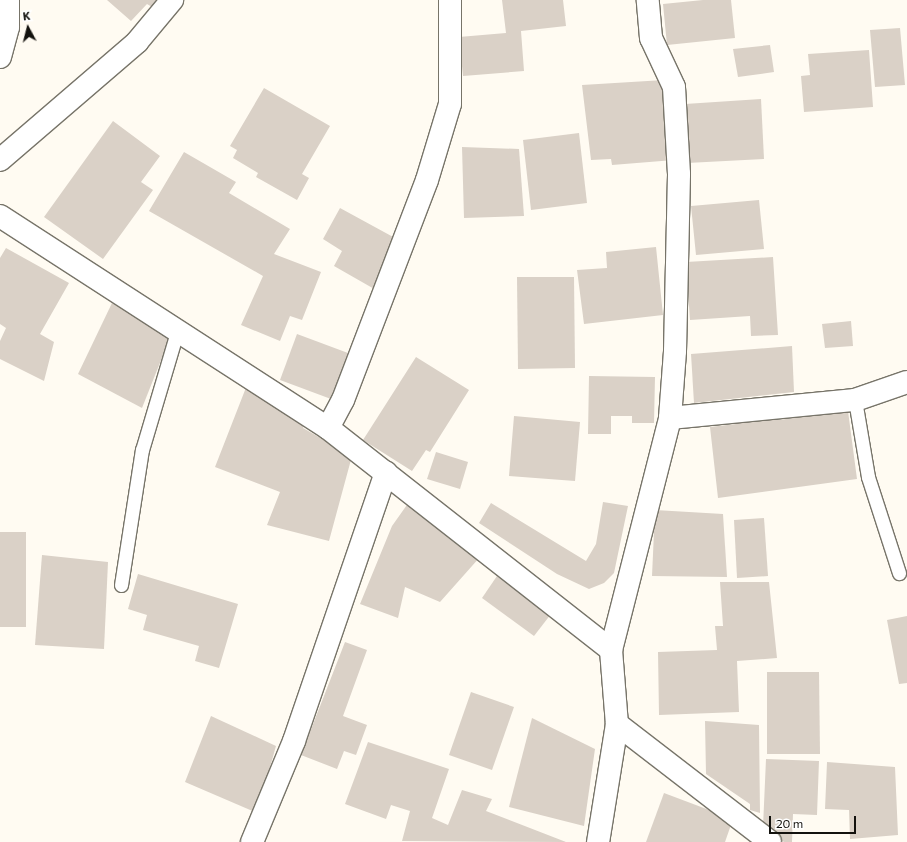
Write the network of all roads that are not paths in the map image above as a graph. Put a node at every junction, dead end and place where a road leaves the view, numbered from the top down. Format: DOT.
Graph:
graph roads {
  1 [pos="8,0"];
  2 [pos="172,0"];
  3 [pos="450,0"];
  4 [pos="648,0"];
  5 [pos="0,57"];
  6 [pos="0,160"];
  7 [pos="0,216"];
  8 [pos="177,332"];
  9 [pos="907,382"];
  10 [pos="855,400"];
  11 [pos="670,418"];
  12 [pos="328,428"];
  13 [pos="386,472"];
  14 [pos="899,573"];
  15 [pos="121,585"];
  16 [pos="611,650"];
  17 [pos="617,724"];
  18 [pos="252,842"];
  19 [pos="598,842"];
  20 [pos="770,842"];
  1 -- 5 [label="street"];
  2 -- 6 [label="street"];
  3 -- 12 [label="street"];
  4 -- 11 [label="street"];
  7 -- 8 [label="street"];
  8 -- 12 [label="street"];
  8 -- 15 [label="lane"];
  9 -- 10 [label="street"];
  10 -- 11 [label="street"];
  10 -- 14 [label="lane"];
  11 -- 16 [label="street"];
  12 -- 13 [label="street"];
  13 -- 16 [label="street"];
  13 -- 18 [label="street"];
  16 -- 17 [label="street"];
  17 -- 19 [label="street"];
  17 -- 20 [label="street"];
}
